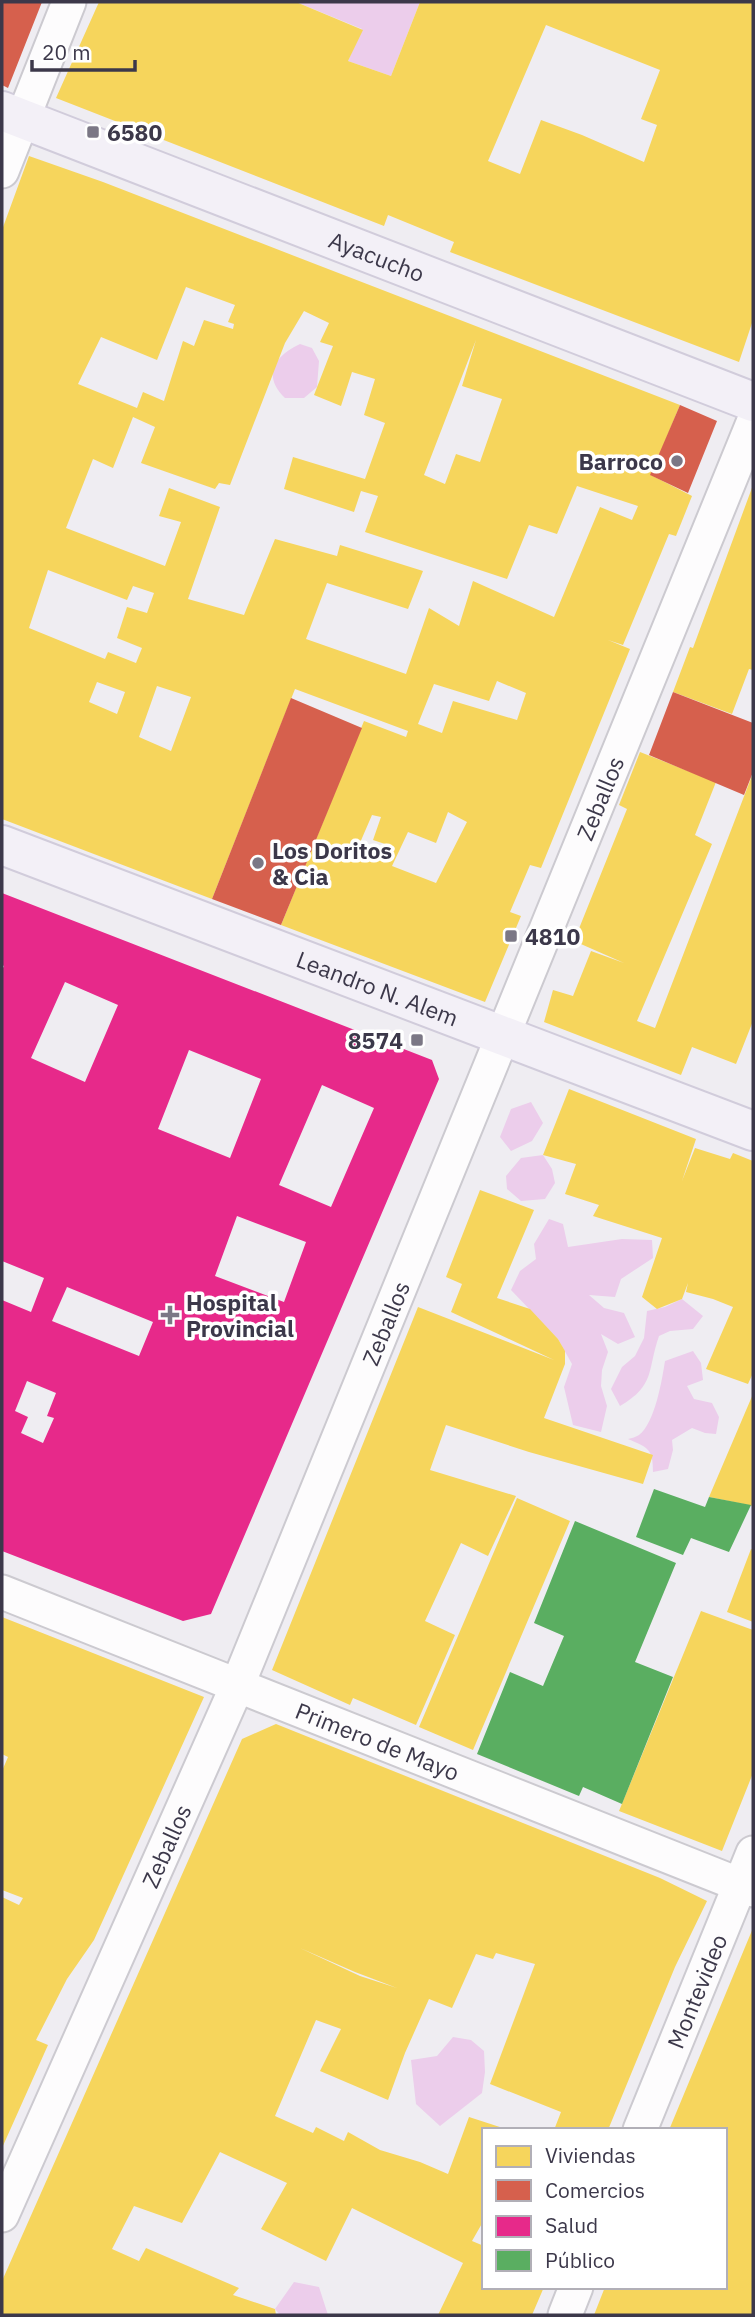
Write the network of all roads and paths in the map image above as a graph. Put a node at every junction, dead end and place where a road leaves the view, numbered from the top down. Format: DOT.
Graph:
graph roads {
  1 [pos="69,2"];
  2 [pos="12,115"];
  3 [pos="2,171"];
  4 [pos="753,402"];
  5 [pos="753,423"];
  6 [pos="2,845"];
  7 [pos="504,1035"];
  8 [pos="753,1131"];
  9 [pos="2,1592"];
  10 [pos="238,1684"];
  11 [pos="753,1853"];
  12 [pos="747,1887"];
  13 [pos="641,2128"];
  14 [pos="2,2215"];
  15 [pos="575,2289"];
  16 [pos="565,2315"];
  1 -- 2 [label="street"];
  2 -- 3 [label="street"];
  2 -- 4 [label="main road, Ayacucho"];
  5 -- 7 [label="street, Zeballos"];
  6 -- 7 [label="main road, Leandro N. Alem"];
  7 -- 8 [label="main road, Leandro N. Alem"];
  7 -- 10 [label="street, Zeballos"];
  9 -- 10 [label="street, Primero de Mayo"];
  10 -- 12 [label="street, Primero de Mayo"];
  10 -- 14 [label="street, Zeballos"];
  11 -- 12 [label="street, Montevideo"];
  12 -- 13 [label="street, Montevideo"];
  15 -- 16 [label="street"];
}
